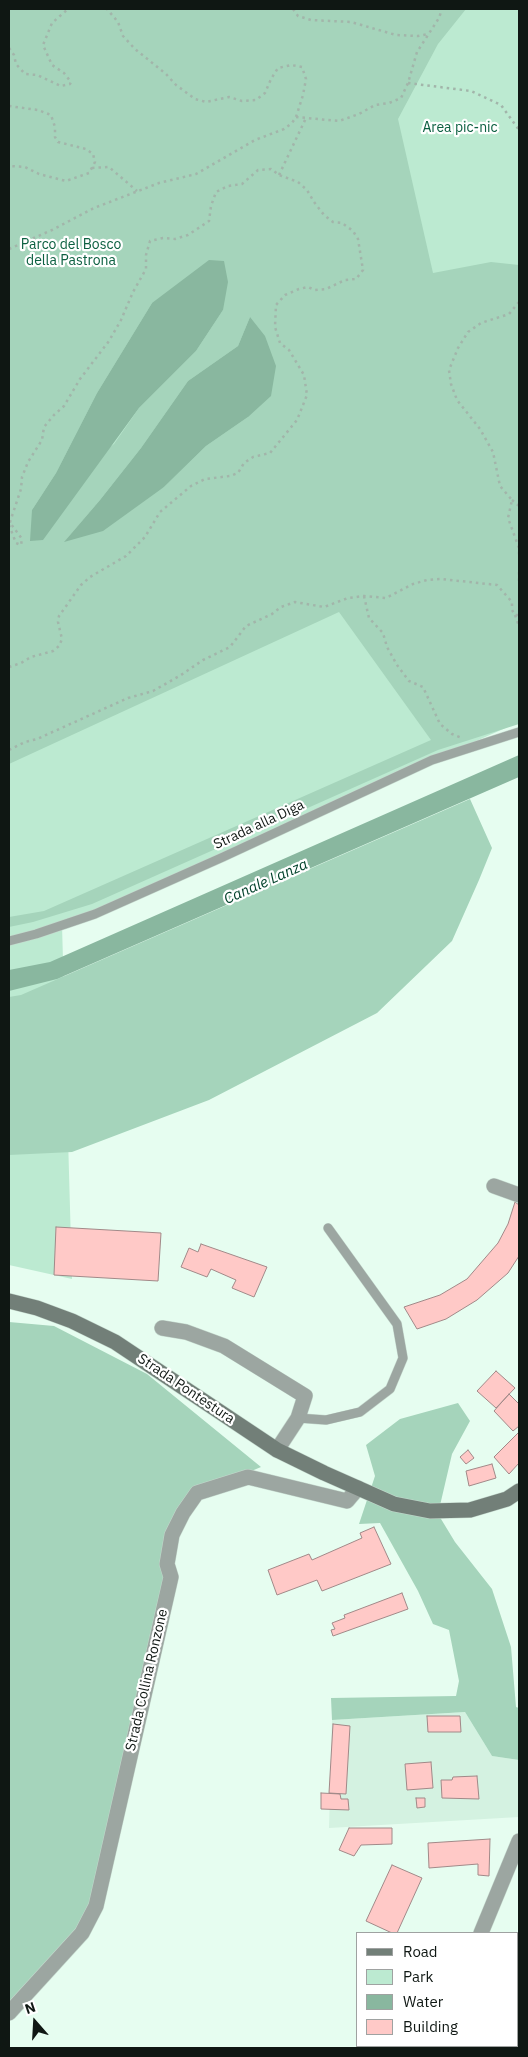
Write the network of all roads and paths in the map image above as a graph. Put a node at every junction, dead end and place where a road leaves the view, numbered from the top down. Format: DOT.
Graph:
graph roads {
  1 [pos="68,9"];
  2 [pos="107,9"];
  3 [pos="293,9"];
  4 [pos="442,9"];
  5 [pos="429,33"];
  6 [pos="9,48"];
  7 [pos="408,83"];
  8 [pos="9,106"];
  9 [pos="296,117"];
  10 [pos="306,118"];
  11 [pos="519,130"];
  12 [pos="9,166"];
  13 [pos="92,168"];
  14 [pos="279,174"];
  15 [pos="137,191"];
  16 [pos="9,249"];
  17 [pos="519,302"];
  18 [pos="512,500"];
  19 [pos="519,506"];
  20 [pos="9,525"];
  21 [pos="519,558"];
  22 [pos="519,572"];
  23 [pos="519,582"];
  24 [pos="364,596"];
  25 [pos="515,615"];
  26 [pos="519,615"];
  27 [pos="519,626"];
  28 [pos="9,667"];
  29 [pos="519,732"];
  30 [pos="480,744"];
  31 [pos="9,750"];
  32 [pos="9,941"];
  33 [pos="494,1186"];
  34 [pos="519,1196"];
  35 [pos="328,1228"];
  36 [pos="9,1301"];
  37 [pos="162,1328"];
  38 [pos="298,1418"];
  39 [pos="277,1450"];
  40 [pos="358,1488"];
  41 [pos="519,1490"];
  42 [pos="519,1841"];
  43 [pos="482,1932"];
  44 [pos="9,2013"];
  1 -- 6 [label="path"];
  2 -- 9 [label="path"];
  3 -- 5 [label="path"];
  4 -- 5 [label="path"];
  5 -- 7 [label="path"];
  7 -- 10 [label="path"];
  7 -- 11 [label="path"];
  8 -- 13 [label="path"];
  9 -- 10 [label="path"];
  9 -- 15 [label="path"];
  10 -- 14 [label="path"];
  12 -- 13 [label="path"];
  13 -- 15 [label="path"];
  14 -- 20 [label="path"];
  14 -- 28 [label="path"];
  15 -- 16 [label="path"];
  17 -- 18 [label="path"];
  18 -- 19 [label="path"];
  18 -- 21 [label="path"];
  20 -- 20 [label="path"];
  22 -- 23 [label="path"];
  24 -- 25 [label="path"];
  24 -- 30 [label="path"];
  24 -- 31 [label="path"];
  25 -- 26 [label="path"];
  25 -- 27 [label="path"];
  29 -- 30 [label="lane, Strada alla Diga"];
  30 -- 32 [label="lane, Strada alla Diga"];
  33 -- 34 [label="street"];
  35 -- 38 [label="lane"];
  36 -- 39 [label="main road, Strada Pontestura"];
  37 -- 38 [label="street"];
  38 -- 39 [label="street"];
  39 -- 40 [label="main road, Strada Pontestura"];
  40 -- 41 [label="main road, Strada Pontestura"];
  40 -- 44 [label="street, Strada Collina Ronzone"];
  42 -- 43 [label="street"];
}
